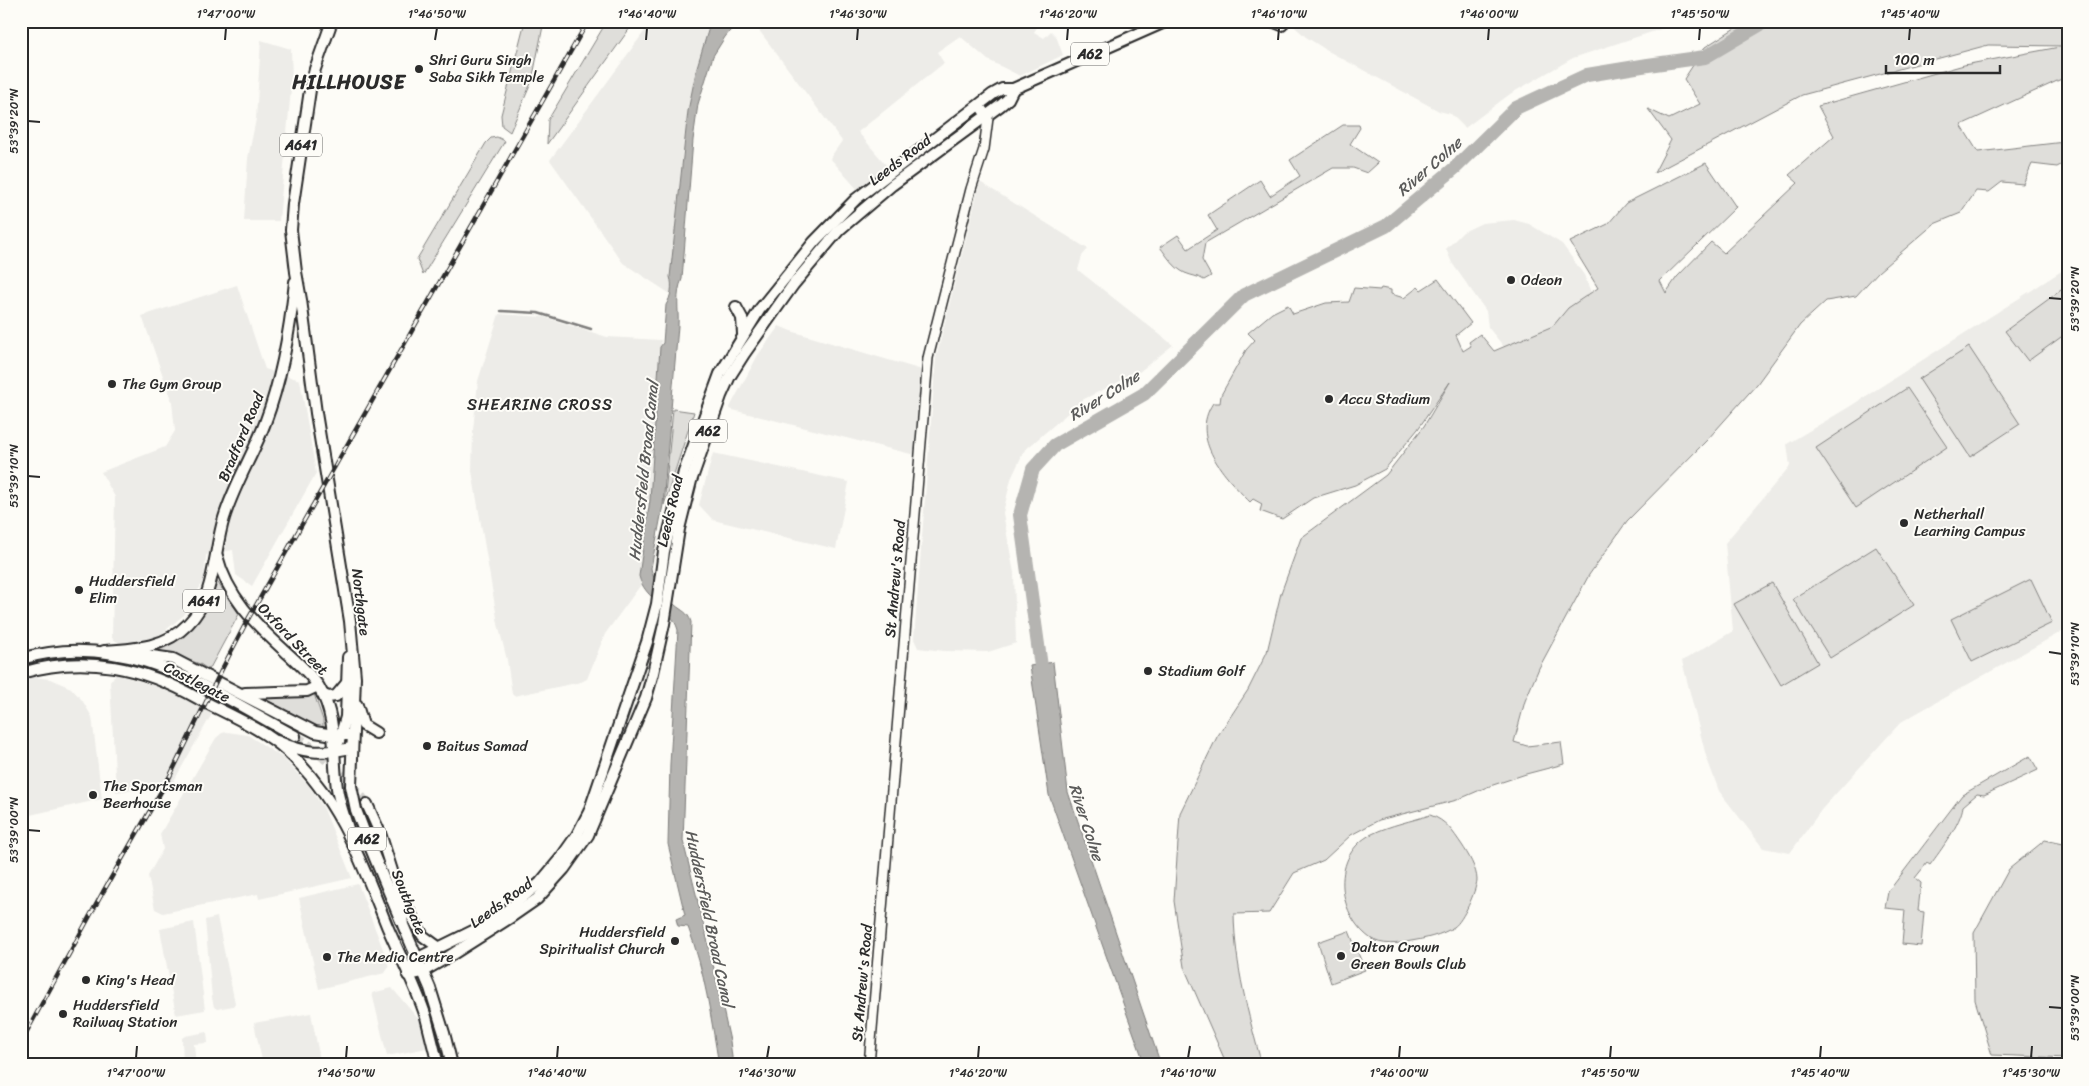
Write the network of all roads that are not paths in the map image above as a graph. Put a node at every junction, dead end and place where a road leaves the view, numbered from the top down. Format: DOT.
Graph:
graph roads {
  1 [pos="332,21"];
  2 [pos="1167,21"];
  3 [pos="1013,88"];
  4 [pos="979,105"];
  5 [pos="987,114"];
  6 [pos="296,272"];
  7 [pos="736,307"];
  8 [pos="743,335"];
  9 [pos="324,462"];
  10 [pos="217,553"];
  11 [pos="351,636"];
  12 [pos="103,651"];
  13 [pos="21,660"];
  14 [pos="21,673"];
  15 [pos="346,684"];
  16 [pos="320,690"];
  17 [pos="239,692"];
  18 [pos="354,695"];
  19 [pos="376,733"];
  20 [pos="343,735"];
  21 [pos="294,736"];
  22 [pos="274,740"];
  23 [pos="351,748"];
  24 [pos="335,751"];
  25 [pos="367,804"];
  26 [pos="350,836"];
  27 [pos="400,896"];
  28 [pos="402,925"];
  29 [pos="438,947"];
  30 [pos="416,959"];
  31 [pos="422,972"];
  32 [pos="408,975"];
  33 [pos="438,1065"];
  34 [pos="452,1065"];
  35 [pos="869,1065"];
  1 -- 6 [label="main road, Bradford Road / A641"];
  2 -- 3 [label="main road, Leeds Road / A62"];
  3 -- 4 [label="main road, Leeds Road / A62"];
  3 -- 5 [label="main road, Leeds Road / A62"];
  4 -- 5 [label="main road"];
  4 -- 8 [label="main road, Leeds Road / A62"];
  5 -- 31 [label="main road, Leeds Road / A62"];
  5 -- 35 [label="main road, St Andrew's Road"];
  6 -- 9 [label="main road, Bradford Road / A641"];
  6 -- 10 [label="main road, Bradford Road / A641"];
  7 -- 8 [label="main road"];
  8 -- 29 [label="main road, Leeds Road / A62"];
  9 -- 11 [label="main road, Northgate / A641"];
  10 -- 12 [label="main road, A641"];
  10 -- 16 [label="main road, Oxford Street"];
  11 -- 15 [label="main road, A641"];
  11 -- 18 [label="main road, Northgate / A641"];
  12 -- 13 [label="main road, Castlegate"];
  12 -- 17 [label="main road, Castlegate"];
  12 -- 21 [label="main road, Castlegate"];
  14 -- 22 [label="main road, Castlegate / A62"];
  15 -- 16 [label="main road"];
  15 -- 20 [label="main road, A641"];
  16 -- 17 [label="main road"];
  16 -- 20 [label="main road, Oxford Street / A641"];
  17 -- 20 [label="main road, Castlegate"];
  18 -- 19 [label="main road"];
  18 -- 20 [label="main road, Northgate / A641"];
  20 -- 23 [label="main road, Northgate / A641"];
  20 -- 24 [label="main road, A641"];
  22 -- 24 [label="main road, Castlegate / A62"];
  22 -- 26 [label="main road, Southgate / A62"];
  23 -- 24 [label="main road, Castlegate / A62"];
  23 -- 28 [label="main road, Southgate / A62"];
  24 -- 26 [label="main road, Southgate / A62"];
  25 -- 27 [label="main road, A62"];
  26 -- 32 [label="main road, Southgate / A62"];
  27 -- 28 [label="main road, A62"];
  27 -- 29 [label="main road, A62"];
  28 -- 30 [label="main road, Southgate / A62"];
  29 -- 30 [label="main road, Leeds Road"];
  30 -- 31 [label="main road, Southgate / A62"];
  30 -- 32 [label="main road"];
  31 -- 32 [label="main road, A62"];
  31 -- 34 [label="main road, Southgate / A62"];
  32 -- 33 [label="main road, Southgate / A62"];
}
